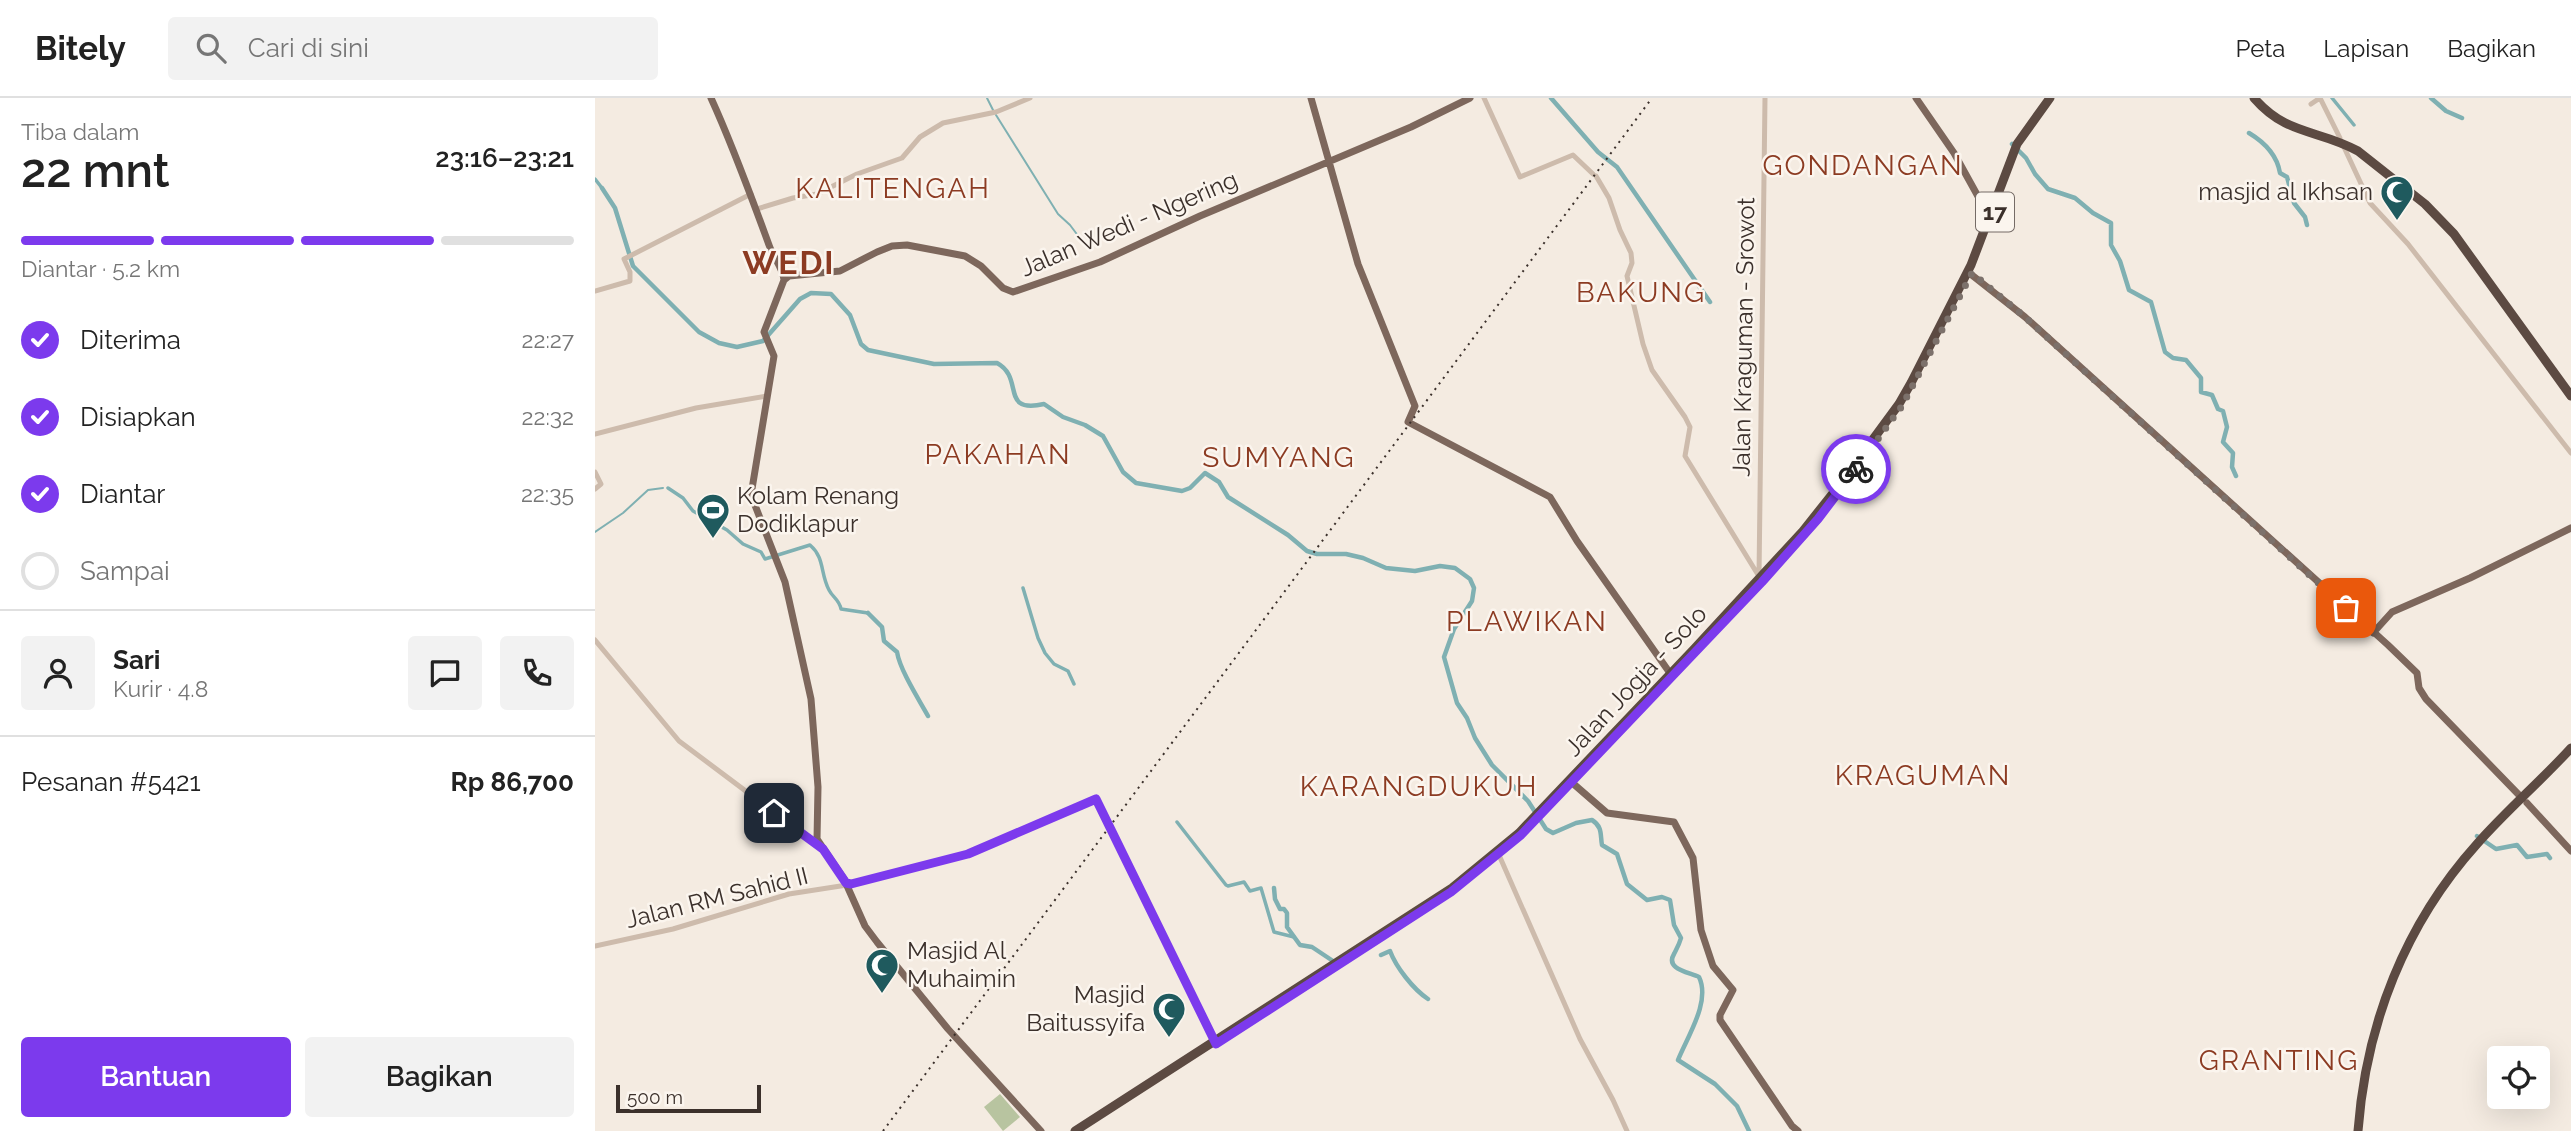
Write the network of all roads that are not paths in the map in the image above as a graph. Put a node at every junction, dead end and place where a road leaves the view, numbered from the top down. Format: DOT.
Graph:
graph roads {
  1 [pos="711,98"];
  2 [pos="1030,98"];
  3 [pos="1311,98"];
  4 [pos="1470,98"];
  5 [pos="1484,98"];
  6 [pos="1765,98"];
  7 [pos="1916,98"];
  8 [pos="2052,98"];
  9 [pos="2256,98"];
  10 [pos="2311,104"];
  11 [pos="2340,138"];
  12 [pos="2343,145"];
  13 [pos="1329,162"];
  14 [pos="751,194"];
  15 [pos="757,209"];
  16 [pos="1991,216"];
  17 [pos="1970,273"];
  18 [pos="785,276"];
  19 [pos="595,291"];
  20 [pos="2571,393"];
  21 [pos="767,396"];
  22 [pos="595,434"];
  23 [pos="2571,453"];
  24 [pos="595,472"];
  25 [pos="1841,486"];
  26 [pos="595,489"];
  27 [pos="2571,528"];
  28 [pos="1759,577"];
  29 [pos="2373,633"];
  30 [pos="595,640"];
  31 [pos="1671,675"];
  32 [pos="2571,748"];
  33 [pos="2571,756"];
  34 [pos="1570,781"];
  35 [pos="2520,796"];
  36 [pos="2527,803"];
  37 [pos="1539,815"];
  38 [pos="2487,835"];
  39 [pos="815,840"];
  40 [pos="2571,851"];
  41 [pos="1499,855"];
  42 [pos="848,884"];
  43 [pos="595,946"];
  44 [pos="1215,1042"];
  45 [pos="1132,1095"];
  46 [pos="1041,1131"];
  47 [pos="1075,1131"];
  48 [pos="1082,1131"];
  49 [pos="1627,1131"];
  50 [pos="1798,1131"];
  51 [pos="2360,1131"];
  1 -- 14 [label="main road"];
  2 -- 15 [label="street"];
  3 -- 13 [label="main road"];
  4 -- 13 [label="main road, Jalan Wedi - Ngering"];
  5 -- 28 [label="street"];
  6 -- 28 [label="street, Jalan Kraguman - Srowot"];
  7 -- 16 [label="main road"];
  8 -- 16 [label="highway, Jalan Jogja - Solo / 17"];
  9 -- 20 [label="highway"];
  10 -- 11 [label="street"];
  12 -- 23 [label="street"];
  13 -- 18 [label="main road, Jalan Wedi - Ngering"];
  13 -- 31 [label="main road"];
  14 -- 15 [label="main road"];
  14 -- 19 [label="street"];
  15 -- 18 [label="main road"];
  16 -- 17 [label="highway, Jalan Jogja - Solo / 17"];
  17 -- 25 [label="highway, Jalan Jogja - Solo / 17"];
  17 -- 29 [label="main road"];
  18 -- 21 [label="main road"];
  21 -- 22 [label="street"];
  21 -- 39 [label="main road"];
  24 -- 26 [label="street"];
  25 -- 28 [label="highway, Jalan Jogja - Solo / 17"];
  25 -- 31 [label="highway, Jalan Jogja - Solo / 17"];
  27 -- 29 [label="main road"];
  28 -- 31 [label="highway, Jalan Jogja - Solo / 17"];
  29 -- 35 [label="main road"];
  30 -- 39 [label="street"];
  31 -- 34 [label="highway, Jalan Jogja - Solo / 17"];
  32 -- 38 [label="highway"];
  33 -- 38 [label="highway"];
  34 -- 37 [label="highway, Jalan Jogja - Solo / 17"];
  34 -- 50 [label="main road"];
  36 -- 40 [label="main road"];
  37 -- 41 [label="highway, Jalan Jogja - Solo / 17"];
  37 -- 44 [label="highway, Jalan Jogja - Solo / 17"];
  38 -- 51 [label="highway"];
  39 -- 42 [label="main road"];
  41 -- 44 [label="highway, Jalan Jogja - Solo / 17"];
  41 -- 49 [label="street"];
  42 -- 43 [label="street, Jalan RM Sahid II"];
  42 -- 44 [label="street, Jalan RM Sahid II"];
  42 -- 46 [label="main road"];
  44 -- 45 [label="highway, Jalan Jogja - Solo / 17"];
  45 -- 47 [label="highway, Jalan Jogja - Solo / 17"];
  45 -- 48 [label="highway, Jalan Jogja - Solo / 17"];
}
